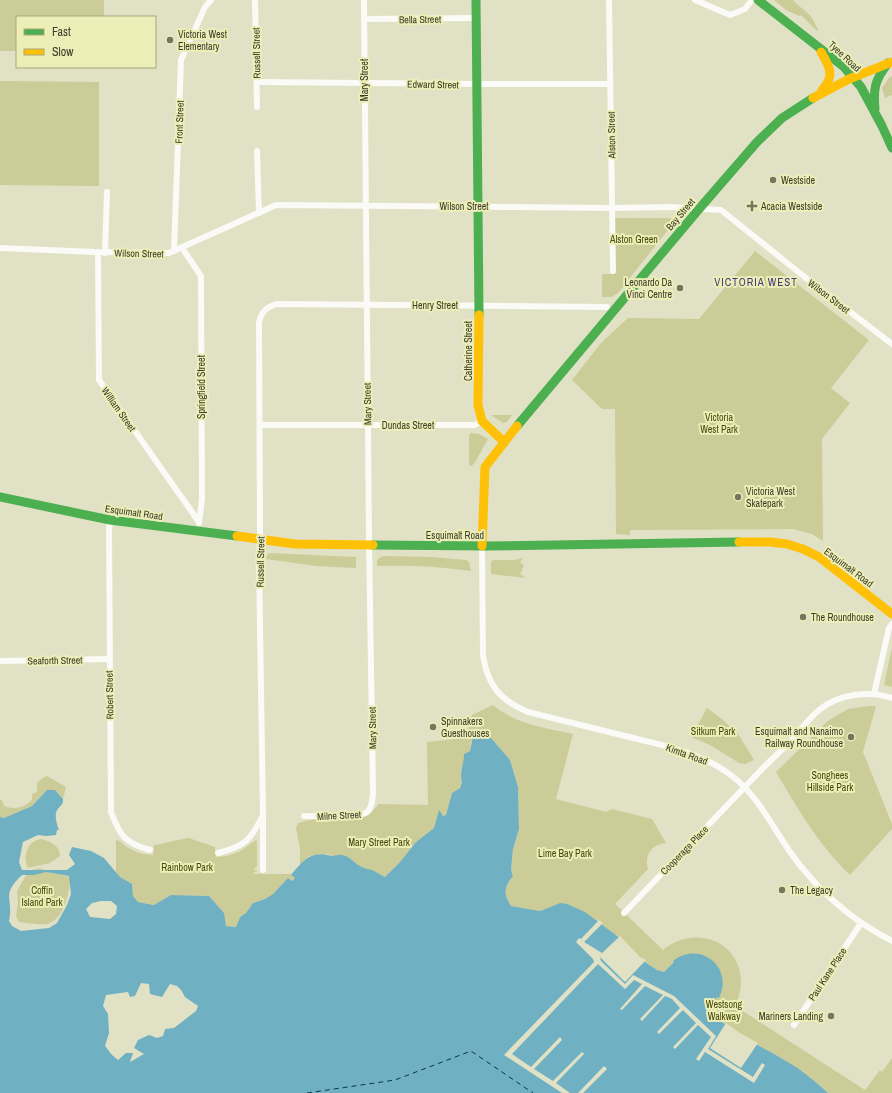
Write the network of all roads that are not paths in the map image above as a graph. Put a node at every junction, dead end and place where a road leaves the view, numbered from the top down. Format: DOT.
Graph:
graph roads {
  1 [pos="210,0"];
  2 [pos="255,0"];
  3 [pos="364,0"];
  4 [pos="476,0"];
  5 [pos="608,0"];
  6 [pos="695,0"];
  7 [pos="752,0"];
  8 [pos="758,0"];
  9 [pos="476,18"];
  10 [pos="364,19"];
  11 [pos="816,45"];
  12 [pos="890,63"];
  13 [pos="852,77"];
  14 [pos="257,82"];
  15 [pos="364,82"];
  16 [pos="477,84"];
  17 [pos="610,84"];
  18 [pos="817,95"];
  19 [pos="257,107"];
  20 [pos="875,113"];
  21 [pos="892,148"];
  22 [pos="257,151"];
  23 [pos="107,192"];
  24 [pos="364,206"];
  25 [pos="478,206"];
  26 [pos="612,208"];
  27 [pos="700,208"];
  28 [pos="259,213"];
  29 [pos="0,248"];
  30 [pos="182,248"];
  31 [pos="174,251"];
  32 [pos="98,252"];
  33 [pos="105,253"];
  34 [pos="612,271"];
  35 [pos="366,305"];
  36 [pos="479,306"];
  37 [pos="606,307"];
  38 [pos="264,310"];
  39 [pos="892,344"];
  40 [pos="482,421"];
  41 [pos="260,425"];
  42 [pos="367,425"];
  43 [pos="504,442"];
  44 [pos="0,497"];
  45 [pos="110,520"];
  46 [pos="199,522"];
  47 [pos="198,532"];
  48 [pos="260,540"];
  49 [pos="369,546"];
  50 [pos="482,546"];
  51 [pos="892,614"];
  52 [pos="892,624"];
  53 [pos="109,659"];
  54 [pos="0,661"];
  55 [pos="874,694"];
  56 [pos="892,698"];
  57 [pos="744,787"];
  58 [pos="371,808"];
  59 [pos="262,815"];
  60 [pos="304,816"];
  61 [pos="150,850"];
  62 [pos="218,852"];
  63 [pos="263,870"];
  64 [pos="624,913"];
  65 [pos="860,922"];
  66 [pos="892,941"];
  67 [pos="794,1025"];
  1 -- 31 [label="street, Front Street"];
  2 -- 14 [label="street, Russell Street"];
  3 -- 10 [label="street, Mary Street"];
  4 -- 9 [label="main road, Catherine Street"];
  5 -- 17 [label="street, Alston Street"];
  6 -- 7 [label="street"];
  8 -- 11 [label="main road, Tyee Road"];
  9 -- 10 [label="street, Bella Street"];
  9 -- 16 [label="main road, Catherine Street"];
  10 -- 15 [label="street, Mary Street"];
  11 -- 13 [label="main road, Tyee Road"];
  11 -- 18 [label="main road"];
  12 -- 13 [label="main road, Bay Street"];
  12 -- 20 [label="main road"];
  13 -- 18 [label="main road, Bay Street"];
  13 -- 20 [label="main road, Tyee Road"];
  14 -- 15 [label="street, Edward Street"];
  14 -- 19 [label="street, Russell Street"];
  15 -- 16 [label="street, Edward Street"];
  15 -- 24 [label="street, Mary Street"];
  16 -- 17 [label="street, Edward Street"];
  16 -- 25 [label="main road, Catherine Street"];
  17 -- 26 [label="street, Alston Street"];
  18 -- 27 [label="main road, Bay Street"];
  20 -- 21 [label="main road, Tyee Road"];
  22 -- 28 [label="street"];
  23 -- 33 [label="street"];
  24 -- 25 [label="street, Wilson Street"];
  24 -- 28 [label="street, Wilson Street"];
  24 -- 35 [label="street, Mary Street"];
  25 -- 26 [label="street, Wilson Street"];
  25 -- 36 [label="main road, Catherine Street"];
  26 -- 27 [label="street, Wilson Street"];
  26 -- 34 [label="street, Alston Street"];
  27 -- 39 [label="street, Wilson Street"];
  27 -- 43 [label="main road, Bay Street"];
  28 -- 30 [label="street, Wilson Street"];
  29 -- 32 [label="street, Wilson Street"];
  30 -- 31 [label="street, Wilson Street"];
  30 -- 46 [label="street, Springfield Street"];
  31 -- 33 [label="street, Wilson Street"];
  32 -- 33 [label="street, Wilson Street"];
  32 -- 46 [label="street, William Street"];
  35 -- 36 [label="street, Henry Street"];
  35 -- 38 [label="street, Henry Street"];
  35 -- 42 [label="street, Mary Street"];
  36 -- 37 [label="street, Henry Street"];
  36 -- 40 [label="main road, Catherine Street"];
  38 -- 41 [label="street, Russell Street"];
  40 -- 42 [label="street, Dundas Street"];
  40 -- 43 [label="main road"];
  41 -- 42 [label="street, Dundas Street"];
  41 -- 48 [label="street, Russell Street"];
  42 -- 49 [label="street, Mary Street"];
  43 -- 50 [label="main road"];
  44 -- 45 [label="main road, Esquimalt Road"];
  45 -- 47 [label="main road, Esquimalt Road"];
  45 -- 53 [label="street, Robert Street"];
  46 -- 47 [label="street, Springfield Street"];
  47 -- 48 [label="main road, Esquimalt Road"];
  48 -- 49 [label="main road, Esquimalt Road"];
  48 -- 59 [label="street, Russell Street"];
  49 -- 50 [label="main road, Esquimalt Road"];
  49 -- 58 [label="street, Mary Street"];
  50 -- 51 [label="main road, Esquimalt Road"];
  50 -- 57 [label="street, Kimta Road"];
  52 -- 55 [label="street"];
  53 -- 54 [label="street, Seaforth Street"];
  53 -- 61 [label="street, Robert Street"];
  55 -- 56 [label="street, Cooperage Place"];
  55 -- 57 [label="street, Cooperage Place"];
  57 -- 64 [label="street, Cooperage Place"];
  57 -- 65 [label="street, Kimta Road"];
  58 -- 60 [label="street, Milne Street"];
  59 -- 62 [label="street, Russell Street"];
  59 -- 63 [label="street, Russell Street"];
  65 -- 66 [label="street, Kimta Road"];
  65 -- 67 [label="street, Paul Kane Place"];
}
